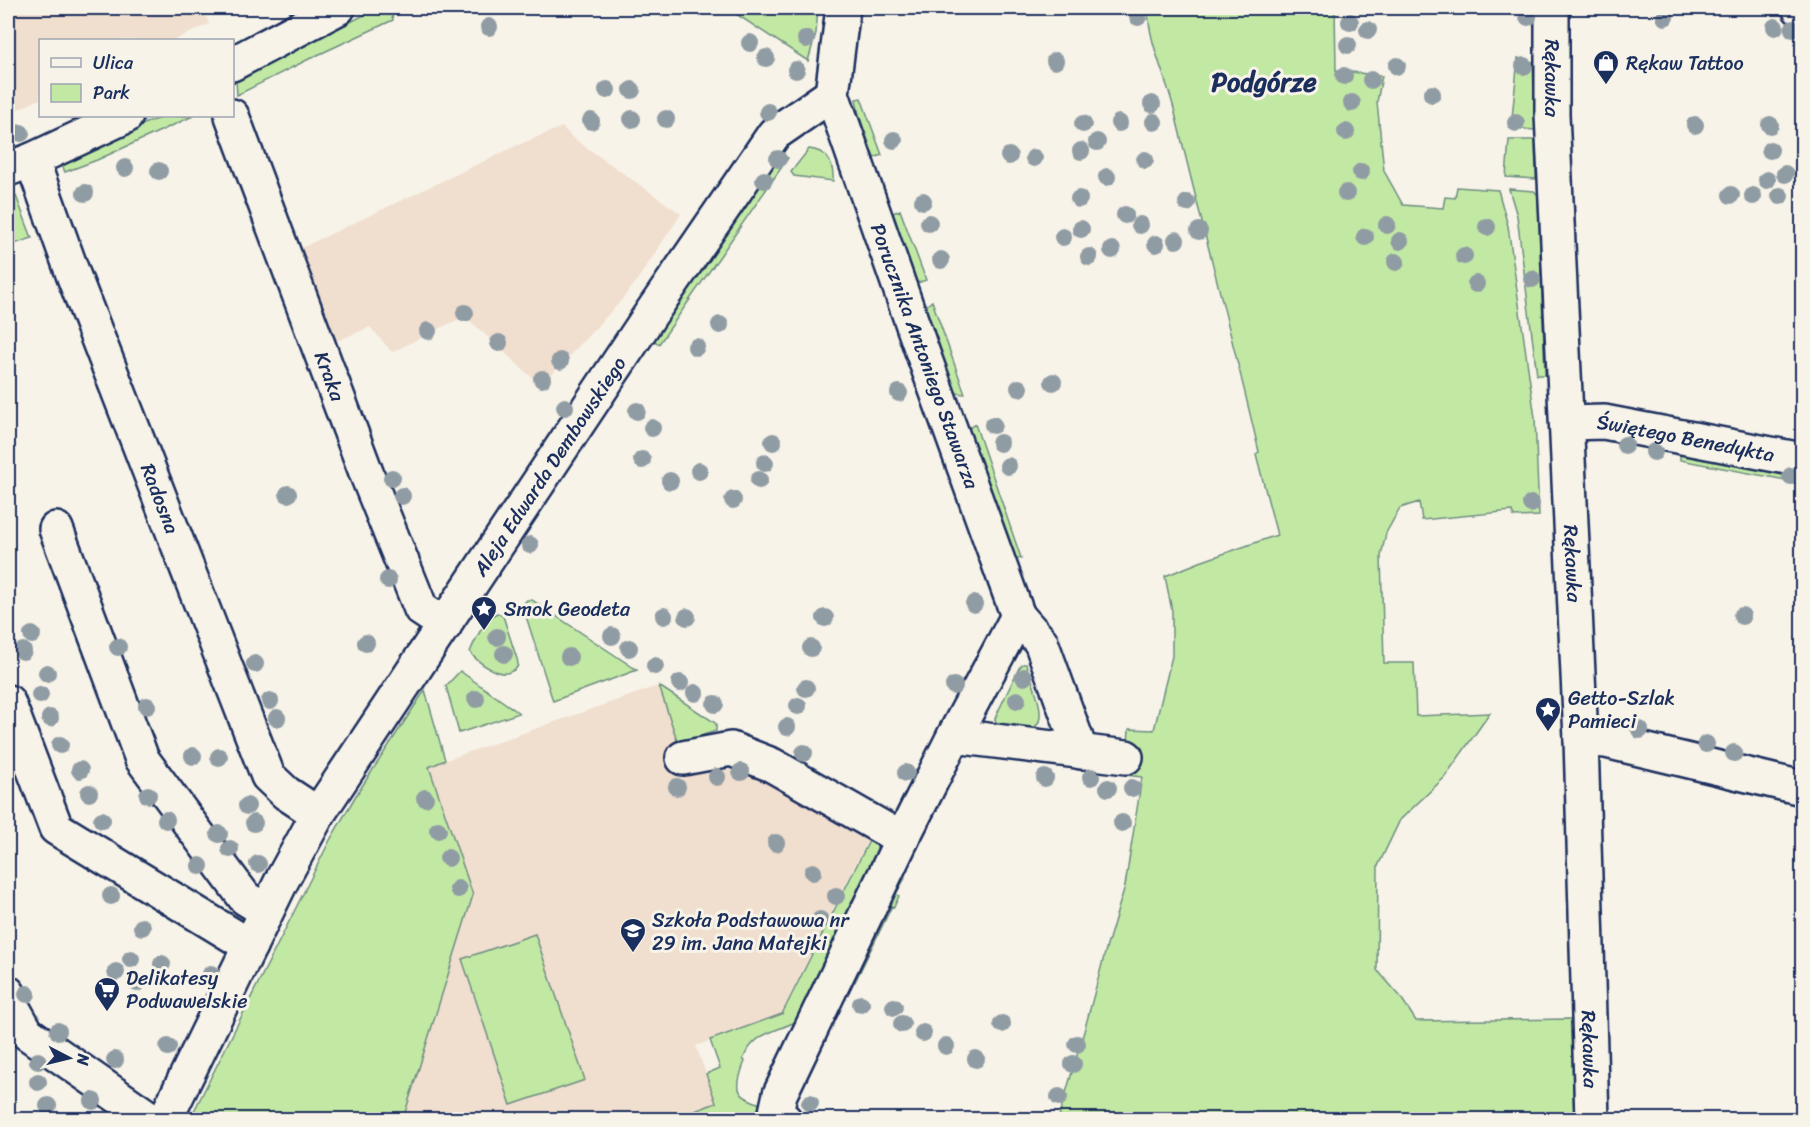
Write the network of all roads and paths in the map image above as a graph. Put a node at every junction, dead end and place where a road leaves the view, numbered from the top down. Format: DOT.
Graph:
graph roads {
  1 [pos="338,8"];
  2 [pos="843,8"];
  3 [pos="1552,8"];
  4 [pos="234,63"];
  5 [pos="832,94"];
  6 [pos="124,117"];
  7 [pos="232,117"];
  8 [pos="20,164"];
  9 [pos="1567,423"];
  10 [pos="1803,460"];
  11 [pos="56,529"];
  12 [pos="1018,616"];
  13 [pos="445,625"];
  14 [pos="8,702"];
  15 [pos="954,735"];
  16 [pos="1581,739"];
  17 [pos="1081,752"];
  18 [pos="1126,756"];
  19 [pos="683,758"];
  20 [pos="1803,788"];
  21 [pos="318,814"];
  22 [pos="902,839"];
  23 [pos="266,911"];
  24 [pos="250,946"];
  25 [pos="8,993"];
  26 [pos="152,1119"];
  27 [pos="165,1119"];
  28 [pos="785,1119"];
  29 [pos="1592,1119"];
  1 -- 4 [label="street"];
  2 -- 5 [label="street"];
  3 -- 9 [label="street, Rękawka"];
  5 -- 12 [label="street, Porucznika Antoniego Stawarza"];
  5 -- 13 [label="street, Aleja Edwarda Dembowskiego"];
  6 -- 8 [label="street"];
  7 -- 13 [label="street, Kraka"];
  8 -- 21 [label="street, Radosna"];
  9 -- 10 [label="street, Świętego Benedykta"];
  9 -- 16 [label="street, Rękawka"];
  11 -- 23 [label="street"];
  12 -- 15 [label="street"];
  12 -- 17 [label="street, Porucznika Antoniego Stawarza"];
  13 -- 21 [label="street, Aleja Edwarda Dembowskiego"];
  14 -- 24 [label="street"];
  15 -- 17 [label="street"];
  15 -- 22 [label="street"];
  16 -- 20 [label="street"];
  16 -- 29 [label="street, Rękawka"];
  17 -- 18 [label="street"];
  19 -- 22 [label="street"];
  21 -- 23 [label="street, Aleja Edwarda Dembowskiego"];
  22 -- 28 [label="street"];
  23 -- 24 [label="street, Aleja Edwarda Dembowskiego"];
  24 -- 27 [label="street, Aleja Edwarda Dembowskiego"];
  25 -- 26 [label="street"];
}
